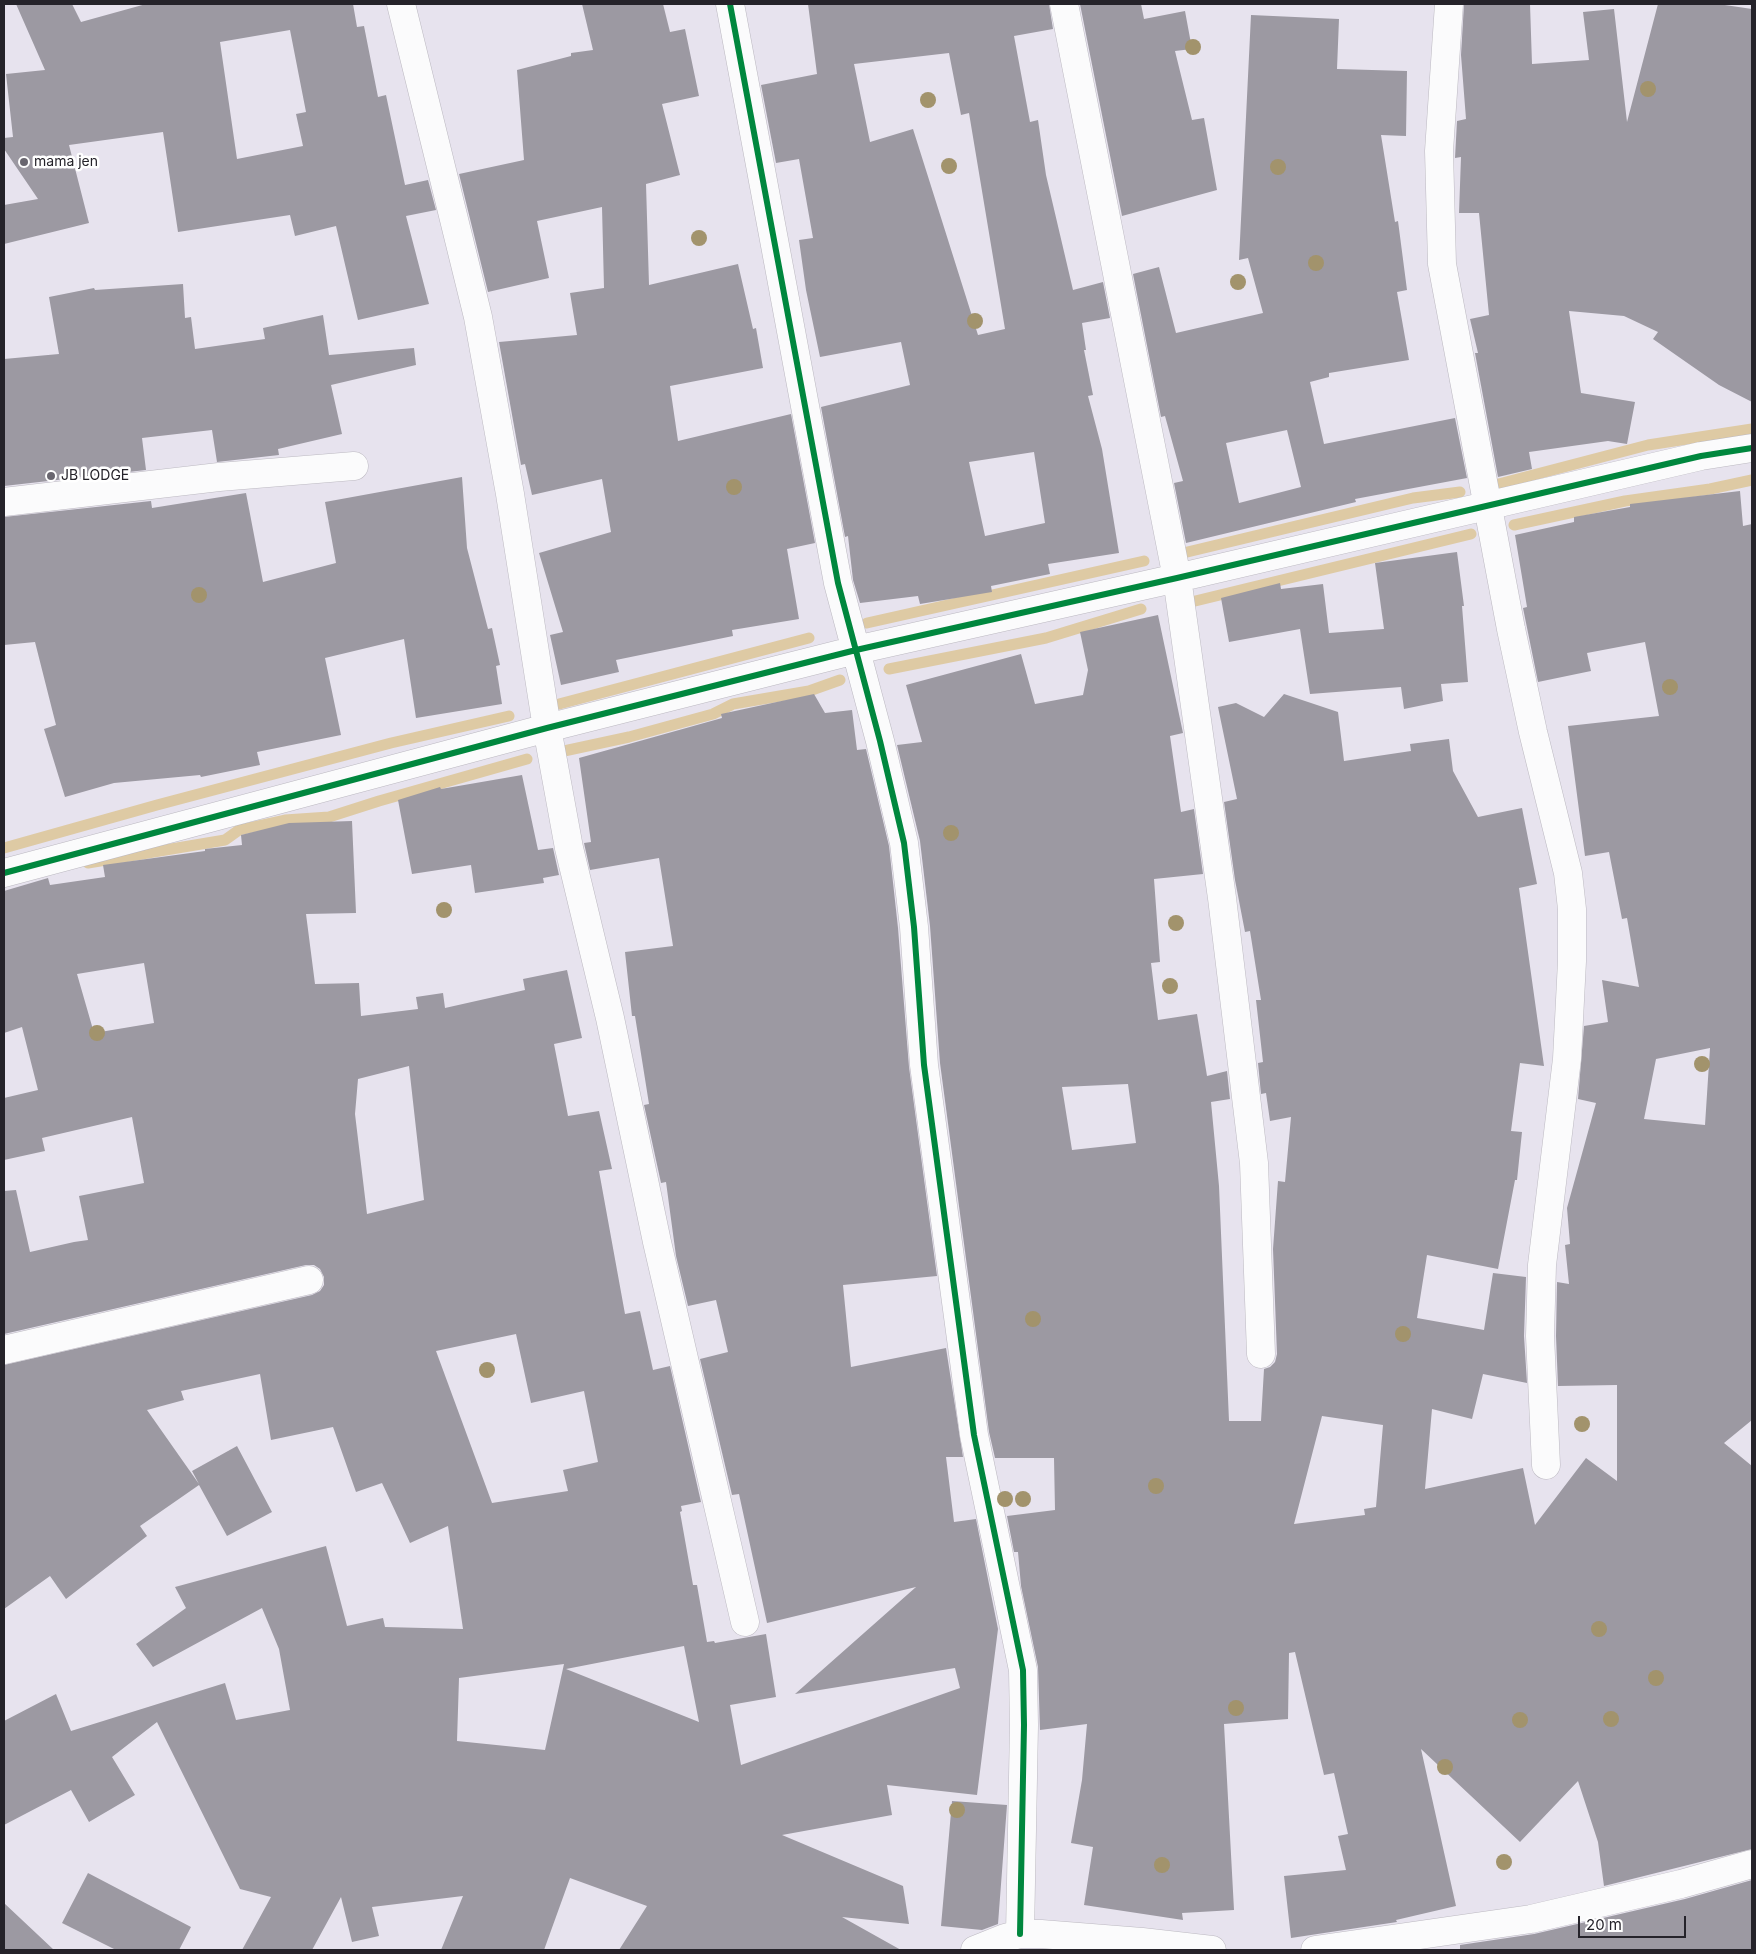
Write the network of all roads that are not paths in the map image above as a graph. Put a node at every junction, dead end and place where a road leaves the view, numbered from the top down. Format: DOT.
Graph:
graph roads {
  1 [pos="401,4"];
  2 [pos="730,4"];
  3 [pos="1064,4"];
  4 [pos="1449,4"];
  5 [pos="1752,448"];
  6 [pos="354,466"];
  7 [pos="4,502"];
  8 [pos="1489,506"];
  9 [pos="1177,578"];
  10 [pos="856,650"];
  11 [pos="548,728"];
  12 [pos="4,873"];
  13 [pos="309,1280"];
  14 [pos="4,1350"];
  15 [pos="1261,1354"];
  16 [pos="1546,1465"];
  17 [pos="745,1622"];
  18 [pos="1752,1864"];
  19 [pos="1020,1934"];
  20 [pos="976,1950"];
  21 [pos="1212,1950"];
  22 [pos="1315,1950"];
  1 -- 11 [label="street"];
  2 -- 10 [label="street"];
  3 -- 9 [label="street"];
  4 -- 8 [label="street"];
  5 -- 8 [label="street"];
  6 -- 7 [label="street"];
  8 -- 9 [label="street"];
  8 -- 16 [label="street"];
  9 -- 10 [label="street"];
  9 -- 15 [label="street"];
  10 -- 11 [label="street"];
  10 -- 19 [label="street"];
  11 -- 12 [label="street"];
  11 -- 17 [label="street"];
  13 -- 14 [label="street"];
  18 -- 22 [label="street"];
  19 -- 20 [label="street"];
  19 -- 21 [label="street"];
}
